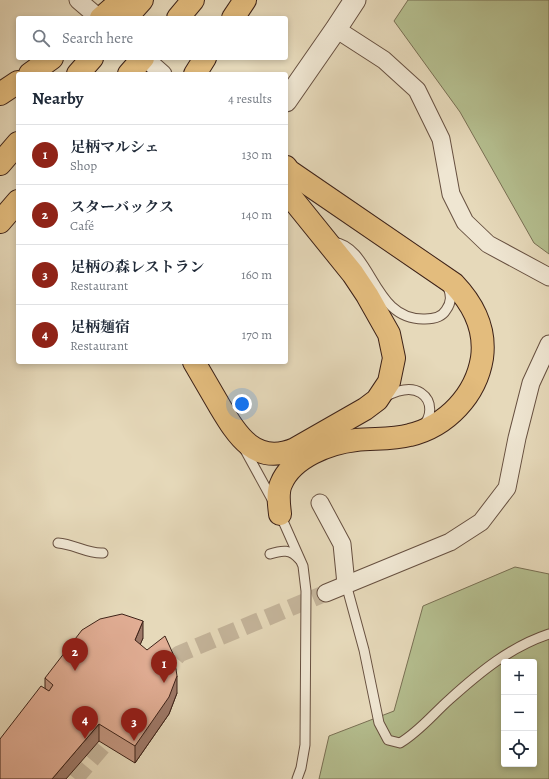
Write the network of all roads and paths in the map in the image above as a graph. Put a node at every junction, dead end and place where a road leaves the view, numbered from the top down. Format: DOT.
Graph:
graph roads {
  1 [pos="79,0"];
  2 [pos="122,0"];
  3 [pos="142,0"];
  4 [pos="193,0"];
  5 [pos="245,0"];
  6 [pos="355,0"];
  7 [pos="98,16"];
  8 [pos="102,16"];
  9 [pos="128,16"];
  10 [pos="180,16"];
  11 [pos="234,16"];
  12 [pos="336,30"];
  13 [pos="49,60"];
  14 [pos="90,60"];
  15 [pos="142,60"];
  16 [pos="146,60"];
  17 [pos="204,60"];
  18 [pos="33,72"];
  19 [pos="80,72"];
  20 [pos="131,72"];
  21 [pos="161,72"];
  22 [pos="196,72"];
  23 [pos="16,83"];
  24 [pos="0,94"];
  25 [pos="288,98"];
  26 [pos="16,145"];
  27 [pos="0,164"];
  28 [pos="288,170"];
  29 [pos="288,193"];
  30 [pos="16,202"];
  31 [pos="0,222"];
  32 [pos="327,241"];
  33 [pos="443,276"];
  34 [pos="549,277"];
  35 [pos="549,344"];
  36 [pos="195,364"];
  37 [pos="377,400"];
  38 [pos="234,431"];
  39 [pos="411,435"];
  40 [pos="320,503"];
  41 [pos="280,514"];
  42 [pos="58,543"];
  43 [pos="104,553"];
  44 [pos="270,554"];
  45 [pos="303,566"];
  46 [pos="346,584"];
  47 [pos="326,593"];
  48 [pos="549,634"];
  49 [pos="297,779"];
  1 -- 7 [label="street"];
  2 -- 8 [label="highway"];
  3 -- 9 [label="highway"];
  4 -- 10 [label="highway"];
  5 -- 11 [label="highway"];
  6 -- 12 [label="street"];
  12 -- 25 [label="street"];
  12 -- 34 [label="street"];
  13 -- 18 [label="highway"];
  14 -- 19 [label="highway"];
  15 -- 20 [label="highway"];
  16 -- 21 [label="street"];
  17 -- 22 [label="highway"];
  23 -- 24 [label="highway"];
  26 -- 27 [label="highway"];
  28 -- 33 [label="highway"];
  29 -- 32 [label="highway"];
  30 -- 31 [label="highway"];
  32 -- 33 [label="lane"];
  32 -- 37 [label="highway"];
  33 -- 39 [label="highway"];
  35 -- 46 [label="street"];
  36 -- 38 [label="highway"];
  37 -- 38 [label="highway"];
  37 -- 39 [label="lane"];
  38 -- 41 [label="lane"];
  39 -- 41 [label="highway"];
  40 -- 46 [label="street"];
  41 -- 45 [label="lane"];
  42 -- 43 [label="lane"];
  44 -- 45 [label="lane"];
  45 -- 49 [label="lane"];
  46 -- 47 [label="street"];
  46 -- 48 [label="lane"];
}
